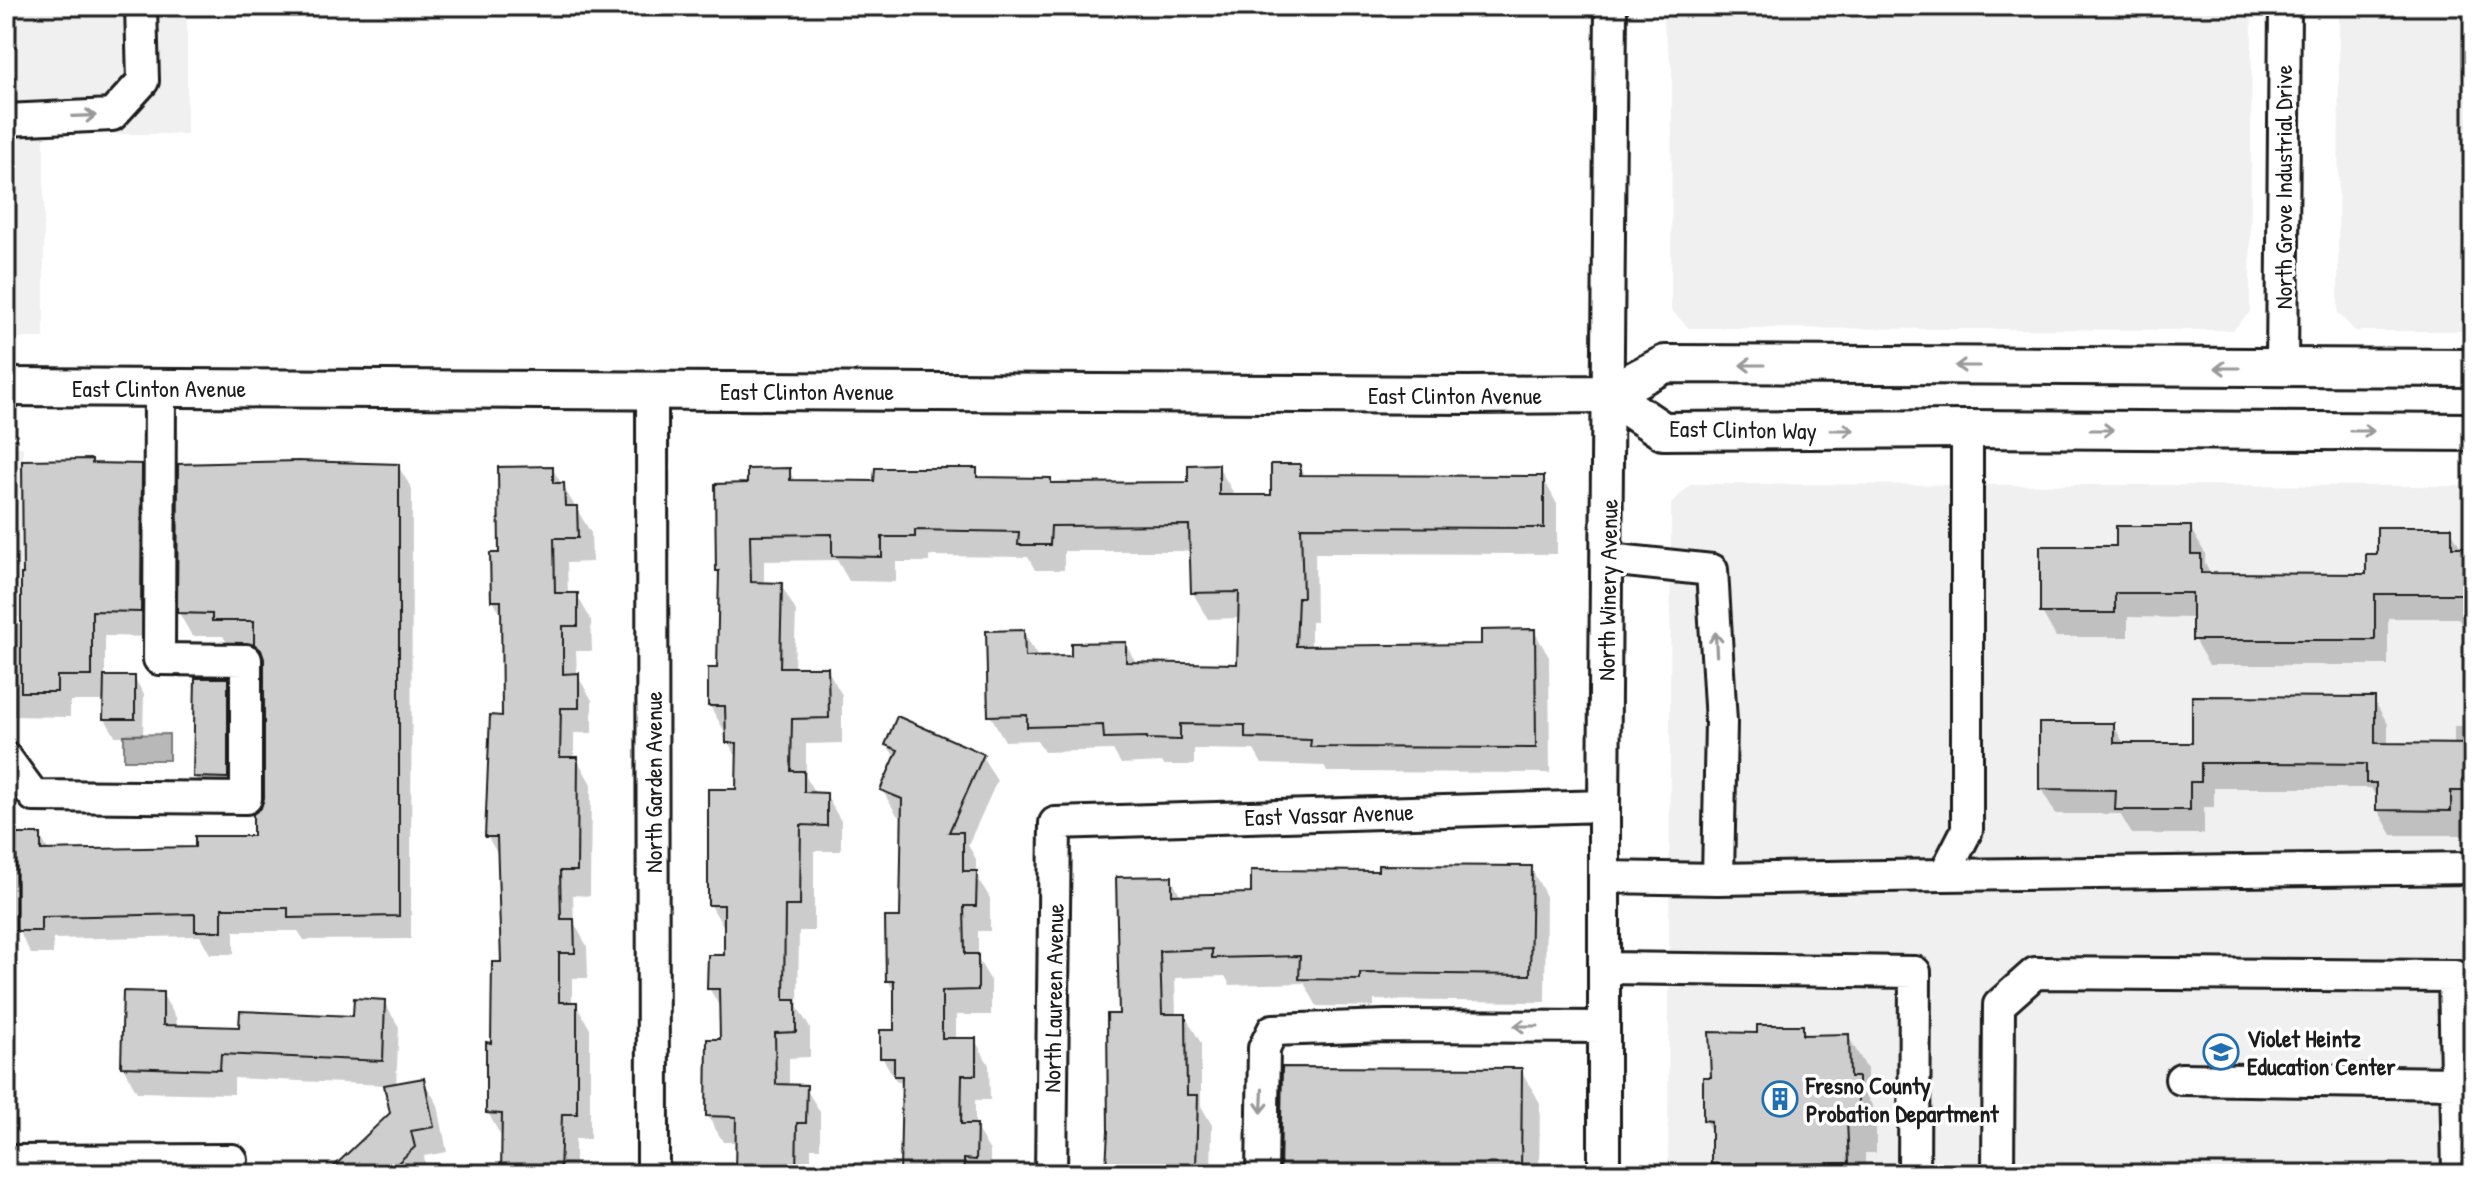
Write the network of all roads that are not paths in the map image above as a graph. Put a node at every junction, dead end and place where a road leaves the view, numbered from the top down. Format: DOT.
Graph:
graph roads {
  1 [pos="141,6"];
  2 [pos="1611,6"];
  3 [pos="2285,6"];
  4 [pos="6,120"];
  5 [pos="2282,368"];
  6 [pos="2473,368"];
  7 [pos="6,387"];
  8 [pos="160,387"];
  9 [pos="652,390"];
  10 [pos="1608,394"];
  11 [pos="1967,429"];
  12 [pos="2473,432"];
  13 [pos="1608,559"];
  14 [pos="6,758"];
  15 [pos="1604,806"];
  16 [pos="1055,823"];
  17 [pos="2473,868"];
  18 [pos="1944,875"];
  19 [pos="1605,877"];
  20 [pos="1718,879"];
  21 [pos="1605,968"];
  22 [pos="1604,1027"];
  23 [pos="2181,1079"];
  24 [pos="2457,1083"];
  25 [pos="232,1160"];
  26 [pos="6,1161"];
  27 [pos="653,1174"];
  28 [pos="1051,1174"];
  29 [pos="1262,1174"];
  30 [pos="1604,1174"];
  31 [pos="1914,1174"];
  32 [pos="1998,1174"];
  33 [pos="2458,1174"];
  4 -- 1 [label="street, one-way"];
  2 -- 10 [label="street, North Winery Avenue"];
  3 -- 5 [label="street, North Grove Industrial Drive"];
  5 -- 6 [label="main road"];
  5 -- 10 [label="main road, one-way"];
  7 -- 8 [label="main road, East Clinton Avenue"];
  8 -- 9 [label="main road, East Clinton Avenue"];
  8 -- 14 [label="street"];
  9 -- 10 [label="main road, East Clinton Avenue"];
  9 -- 27 [label="street, North Garden Avenue"];
  10 -- 11 [label="main road, East Clinton Way, one-way"];
  10 -- 13 [label="street, North Winery Avenue"];
  11 -- 12 [label="main road, East Clinton Way, one-way"];
  11 -- 18 [label="street"];
  13 -- 15 [label="street, North Winery Avenue"];
  20 -- 13 [label="street, one-way"];
  15 -- 16 [label="street, East Vassar Avenue"];
  15 -- 19 [label="street, North Winery Avenue"];
  16 -- 28 [label="street, North Laureen Avenue"];
  17 -- 18 [label="street"];
  18 -- 20 [label="street"];
  19 -- 20 [label="street"];
  19 -- 21 [label="street, North Winery Avenue"];
  21 -- 22 [label="street, North Winery Avenue"];
  21 -- 31 [label="street"];
  22 -- 29 [label="street, one-way"];
  22 -- 30 [label="street, North Winery Avenue"];
  23 -- 24 [label="street"];
  24 -- 32 [label="street"];
  24 -- 33 [label="street"];
  25 -- 26 [label="street"];
}
